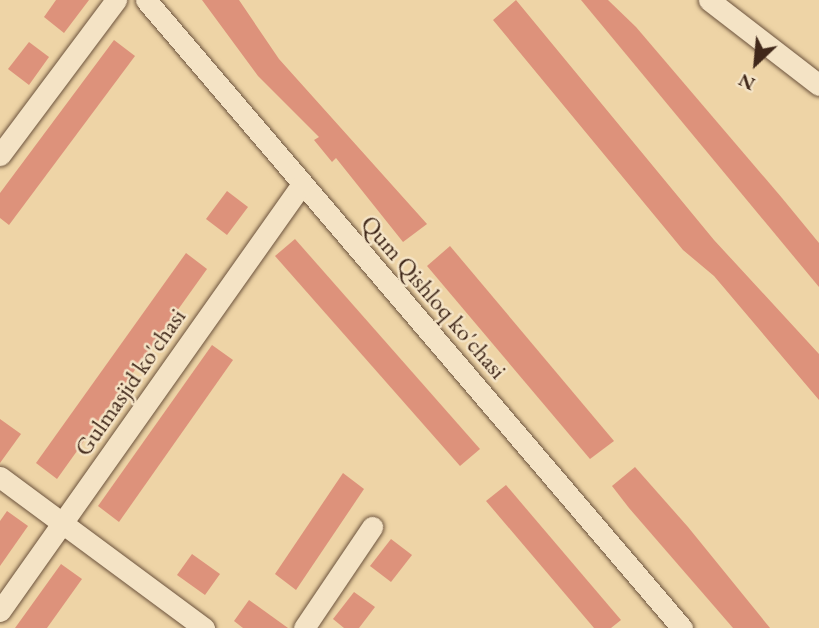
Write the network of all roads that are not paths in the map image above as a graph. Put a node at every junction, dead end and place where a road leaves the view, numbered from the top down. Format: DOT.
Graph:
graph roads {
  1 [pos="116,0"];
  2 [pos="146,0"];
  3 [pos="709,0"];
  4 [pos="819,85"];
  5 [pos="0,155"];
  6 [pos="302,184"];
  7 [pos="0,477"];
  8 [pos="61,525"];
  9 [pos="372,527"];
  10 [pos="0,611"];
  11 [pos="204,628"];
  12 [pos="304,628"];
  13 [pos="682,628"];
  1 -- 5 [label="street"];
  2 -- 6 [label="street, Qum Qishloq ko'chasi"];
  3 -- 4 [label="street"];
  6 -- 8 [label="street, Gulmasjid ko'chasi"];
  6 -- 13 [label="street, Qum Qishloq ko'chasi"];
  7 -- 8 [label="street"];
  8 -- 10 [label="street, Gulmasjid ko'chasi"];
  8 -- 11 [label="street"];
  9 -- 12 [label="street"];
}
